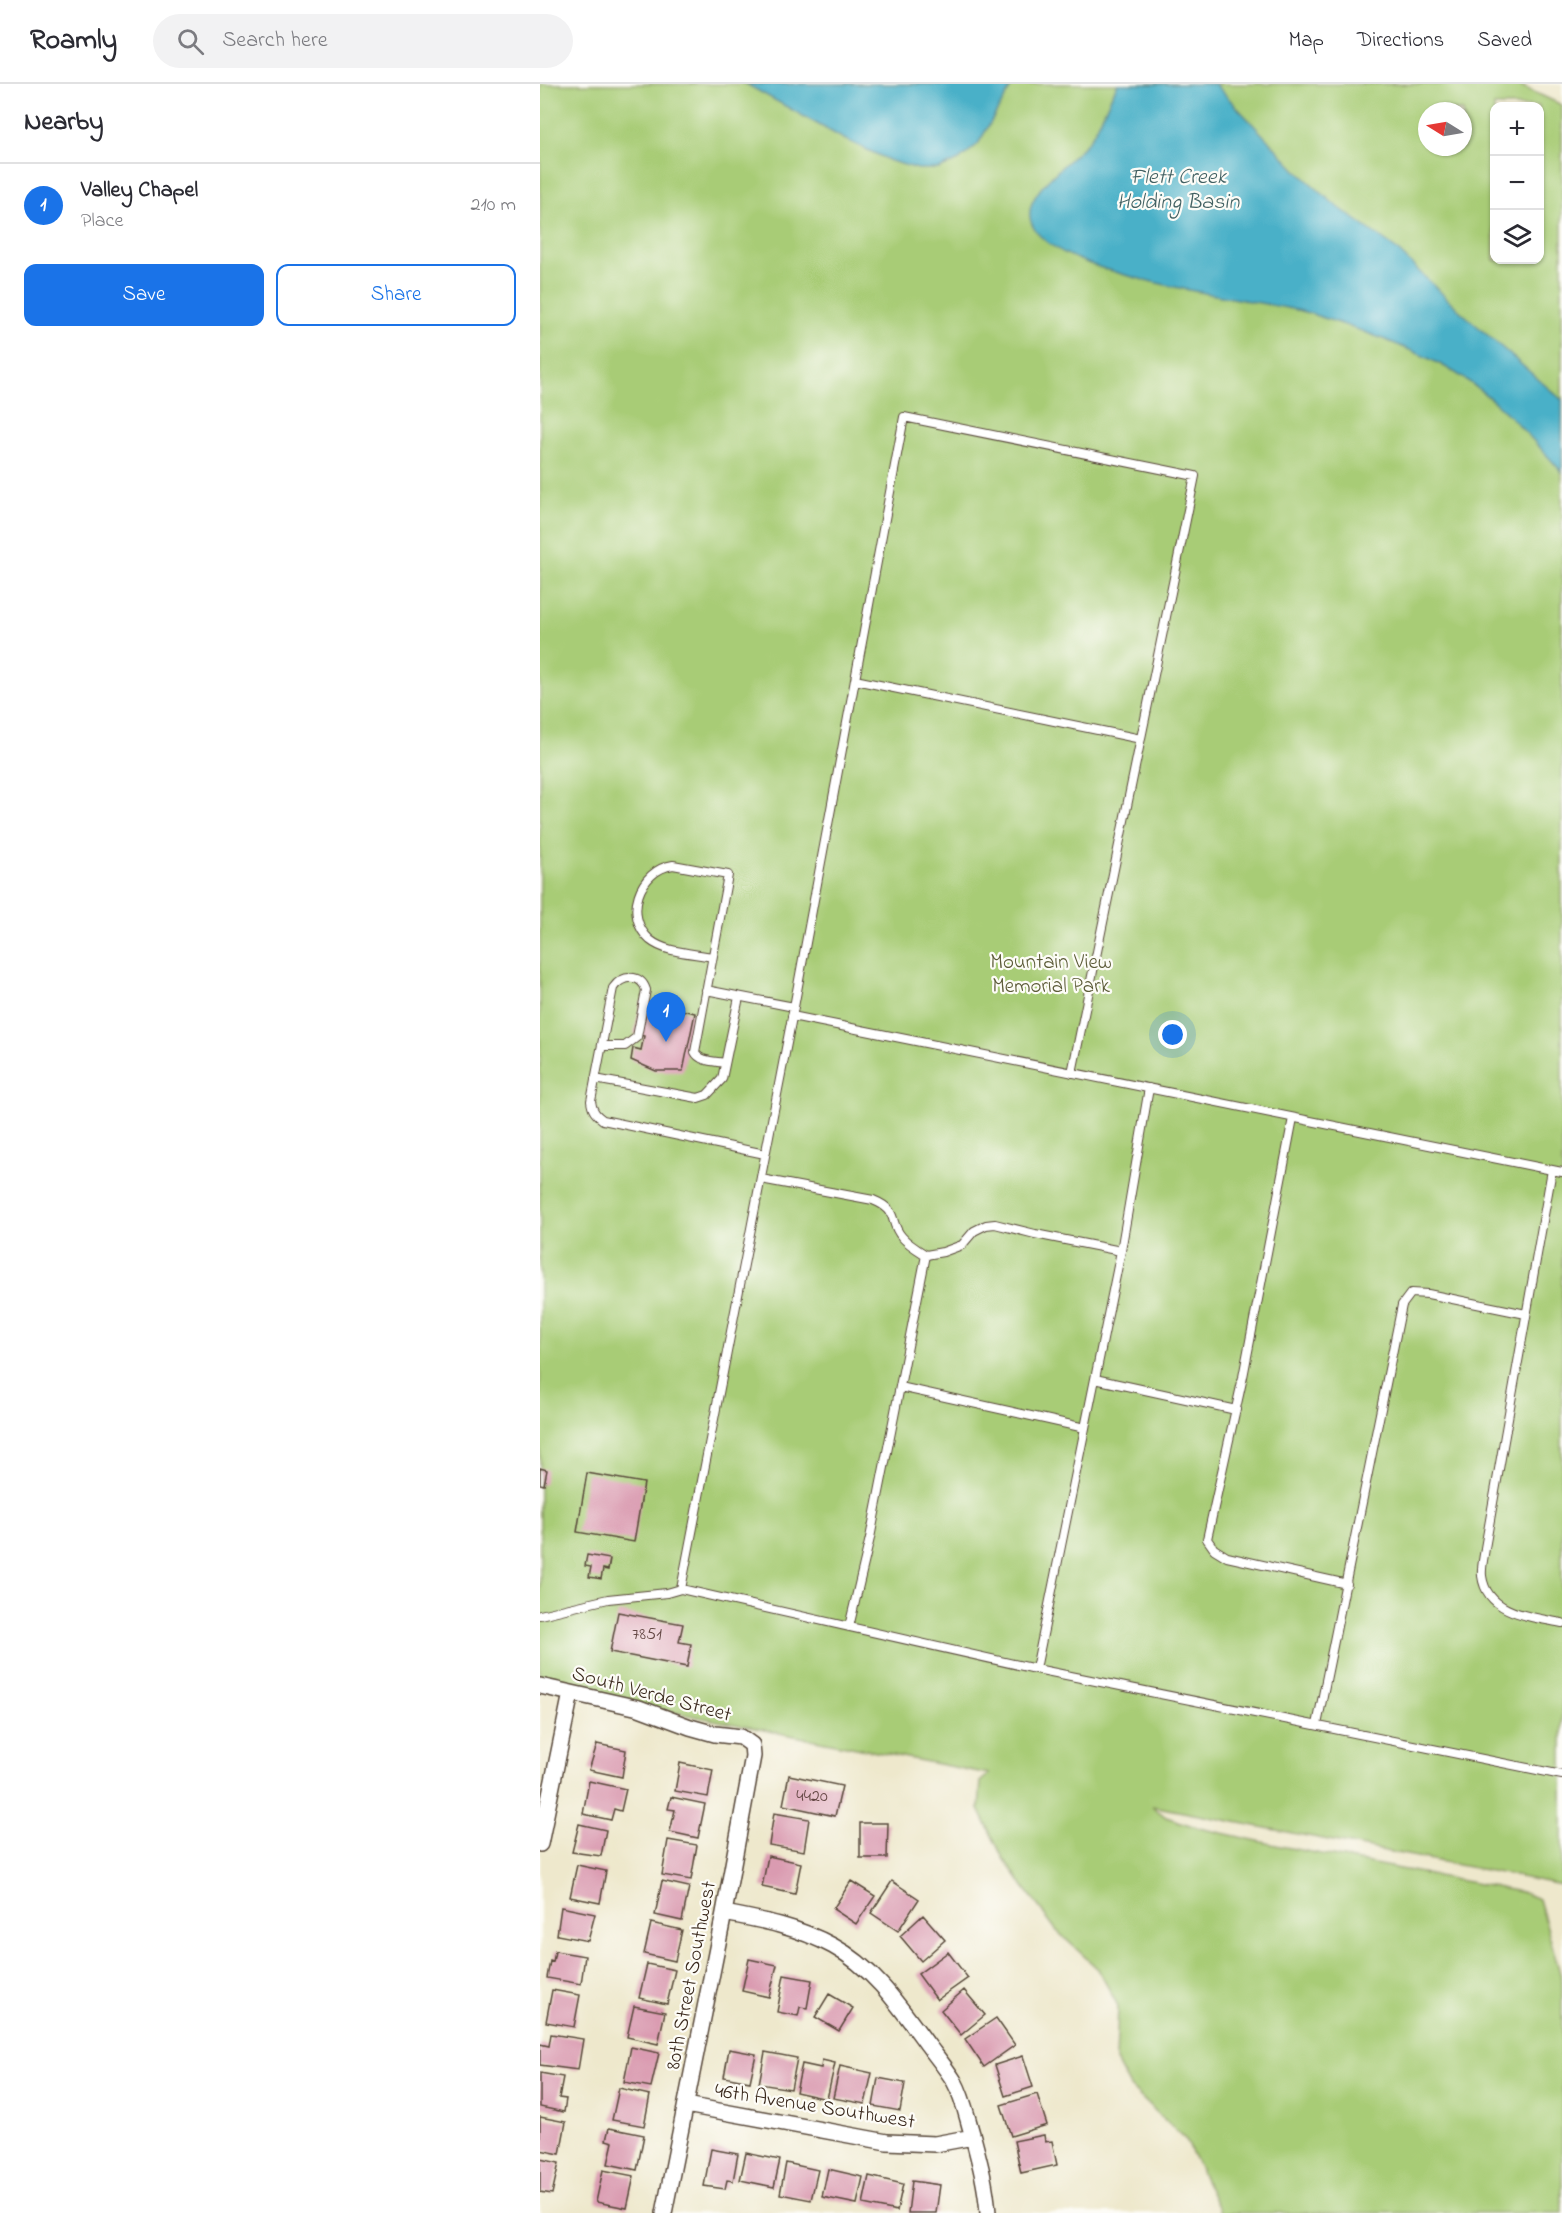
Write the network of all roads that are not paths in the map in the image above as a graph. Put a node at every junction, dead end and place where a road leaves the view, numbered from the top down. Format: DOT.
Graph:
graph roads {
  1 [pos="855,680"];
  2 [pos="1141,739"];
  3 [pos="712,957"];
  4 [pos="706,990"];
  5 [pos="739,997"];
  6 [pos="794,1007"];
  7 [pos="792,1016"];
  8 [pos="602,1046"];
  9 [pos="725,1063"];
  10 [pos="1072,1073"];
  11 [pos="595,1079"];
  12 [pos="1149,1088"];
  13 [pos="1293,1118"];
  14 [pos="765,1154"];
  15 [pos="1552,1170"];
  16 [pos="1562,1172"];
  17 [pos="760,1179"];
  18 [pos="1121,1251"];
  19 [pos="926,1255"];
  20 [pos="1526,1314"];
  21 [pos="1095,1379"];
  22 [pos="900,1388"];
  23 [pos="1236,1410"];
  24 [pos="1085,1428"];
  25 [pos="1347,1584"];
  26 [pos="681,1589"];
  27 [pos="540,1615"];
  28 [pos="1562,1623"];
  29 [pos="849,1627"];
  30 [pos="1036,1669"];
  31 [pos="540,1686"];
  32 [pos="571,1693"];
  33 [pos="1317,1725"];
  34 [pos="752,1745"];
  35 [pos="1562,1775"];
  36 [pos="540,1844"];
  37 [pos="724,1913"];
  38 [pos="686,2105"];
  39 [pos="973,2137"];
  40 [pos="664,2213"];
  41 [pos="988,2213"];
  1 -- 2 [label="lane"];
  1 -- 2 [label="lane"];
  1 -- 6 [label="lane"];
  2 -- 10 [label="lane"];
  3 -- 3 [label="lane"];
  3 -- 4 [label="lane"];
  4 -- 5 [label="lane"];
  4 -- 9 [label="lane"];
  5 -- 6 [label="lane"];
  5 -- 9 [label="lane"];
  6 -- 7 [label="lane"];
  7 -- 10 [label="lane"];
  7 -- 14 [label="lane"];
  8 -- 8 [label="lane"];
  8 -- 11 [label="lane"];
  9 -- 11 [label="lane"];
  10 -- 12 [label="lane"];
  11 -- 14 [label="lane"];
  12 -- 13 [label="lane"];
  12 -- 18 [label="lane"];
  13 -- 15 [label="lane"];
  13 -- 23 [label="lane"];
  14 -- 17 [label="lane"];
  15 -- 16 [label="lane"];
  15 -- 20 [label="lane"];
  17 -- 19 [label="lane"];
  17 -- 26 [label="lane"];
  18 -- 19 [label="lane"];
  18 -- 21 [label="lane"];
  19 -- 22 [label="lane"];
  20 -- 25 [label="lane"];
  20 -- 28 [label="lane"];
  21 -- 23 [label="lane"];
  21 -- 24 [label="lane"];
  22 -- 24 [label="lane"];
  22 -- 29 [label="lane"];
  23 -- 25 [label="lane"];
  24 -- 30 [label="lane"];
  25 -- 33 [label="lane"];
  26 -- 27 [label="lane"];
  26 -- 29 [label="lane"];
  29 -- 30 [label="lane"];
  30 -- 33 [label="lane"];
  31 -- 32 [label="street, South Verde Street"];
  32 -- 34 [label="street, South Verde Street"];
  32 -- 36 [label="street"];
  33 -- 35 [label="lane"];
  34 -- 37 [label="street, 80th Street Southwest"];
  37 -- 38 [label="street, 80th Street Southwest"];
  37 -- 39 [label="street"];
  38 -- 39 [label="street, 46th Avenue Southwest"];
  38 -- 40 [label="street, 80th Street Southwest"];
  39 -- 41 [label="street"];
}
